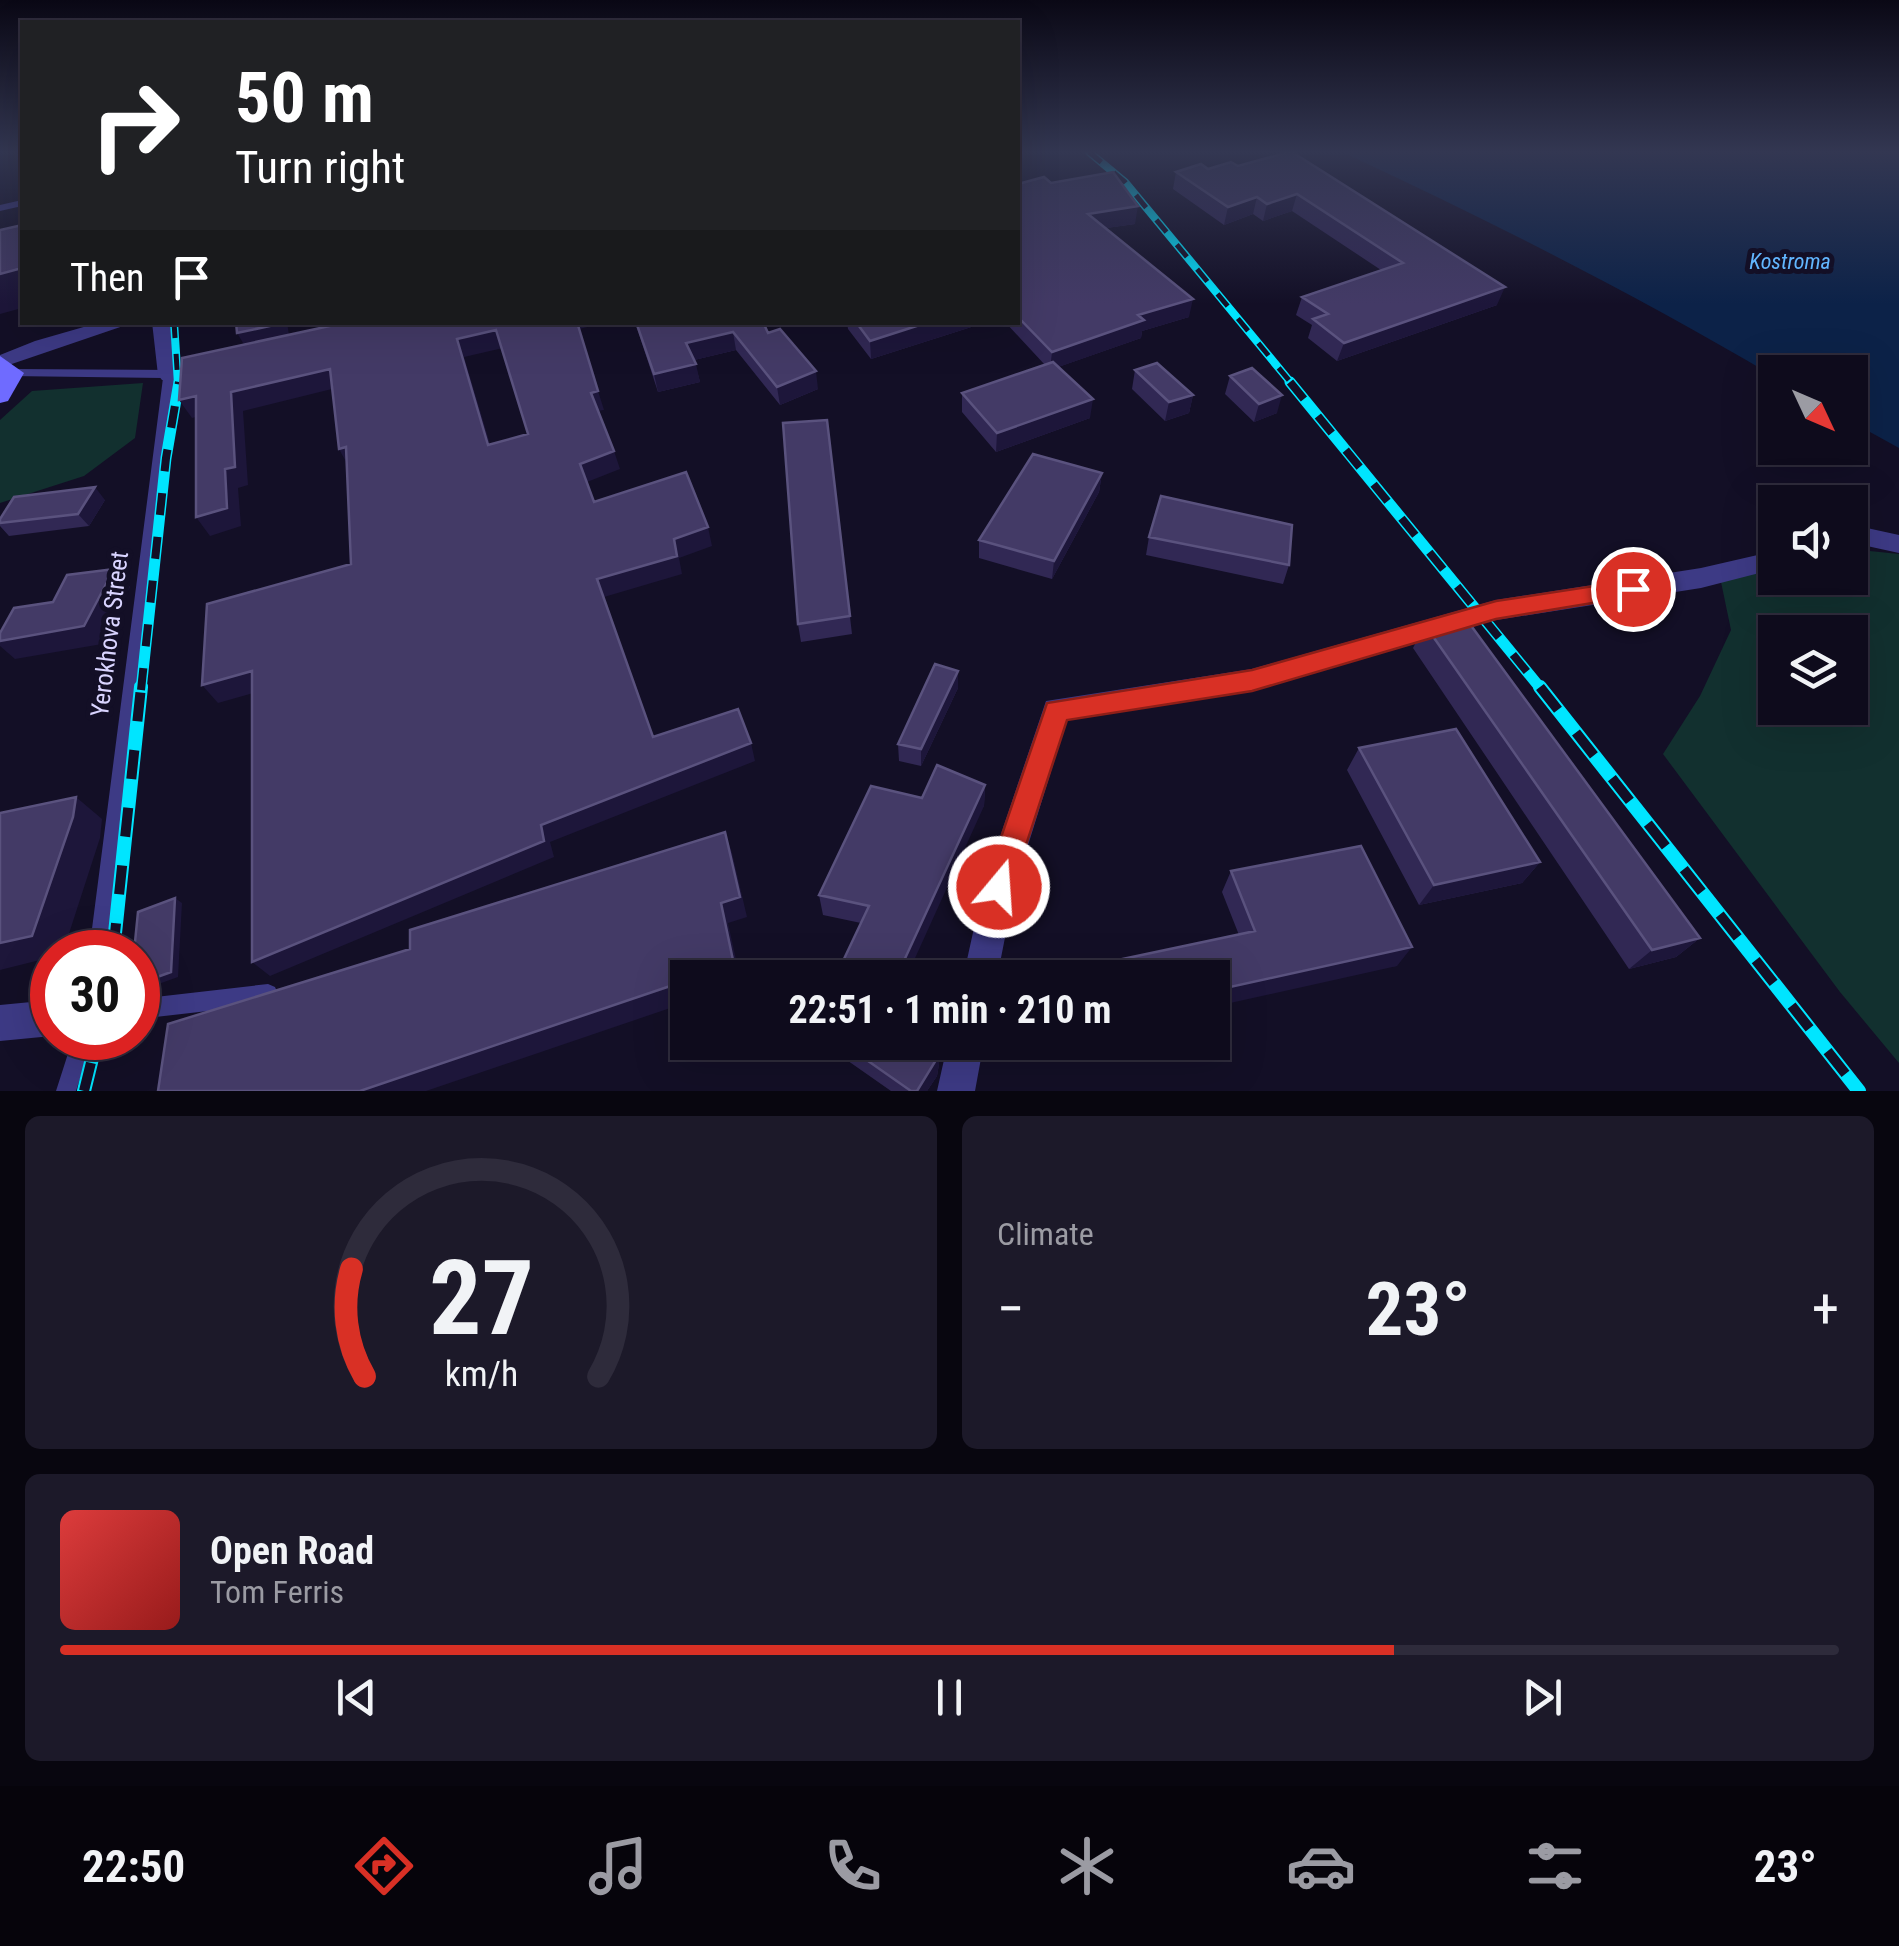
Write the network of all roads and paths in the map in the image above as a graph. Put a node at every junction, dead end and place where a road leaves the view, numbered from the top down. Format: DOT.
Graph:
graph roads {
  1 [pos="114,325"];
  2 [pos="162,325"];
  3 [pos="5,365"];
  4 [pos="199,369"];
  5 [pos="169,376"];
  6 [pos="0,396"];
  7 [pos="1868,537"];
  8 [pos="1899,544"];
  9 [pos="1758,564"];
  10 [pos="101,930"];
  11 [pos="984,960"];
  12 [pos="268,994"];
  13 [pos="160,1006"];
  14 [pos="30,1020"];
  15 [pos="0,1022"];
  16 [pos="75,1060"];
  17 [pos="962,1060"];
  18 [pos="66,1091"];
  19 [pos="956,1091"];
  1 -- 3 [label="street"];
  2 -- 5 [label="street, Yerokhova Street"];
  3 -- 5 [label="lane"];
  3 -- 6 [label="street"];
  4 -- 5 [label="lane"];
  5 -- 10 [label="lane, Yerokhova Street"];
  7 -- 8 [label="street"];
  9 -- 11 [label="street"];
  12 -- 13 [label="lane"];
  14 -- 15 [label="street"];
  16 -- 18 [label="lane"];
  17 -- 19 [label="street"];
}
